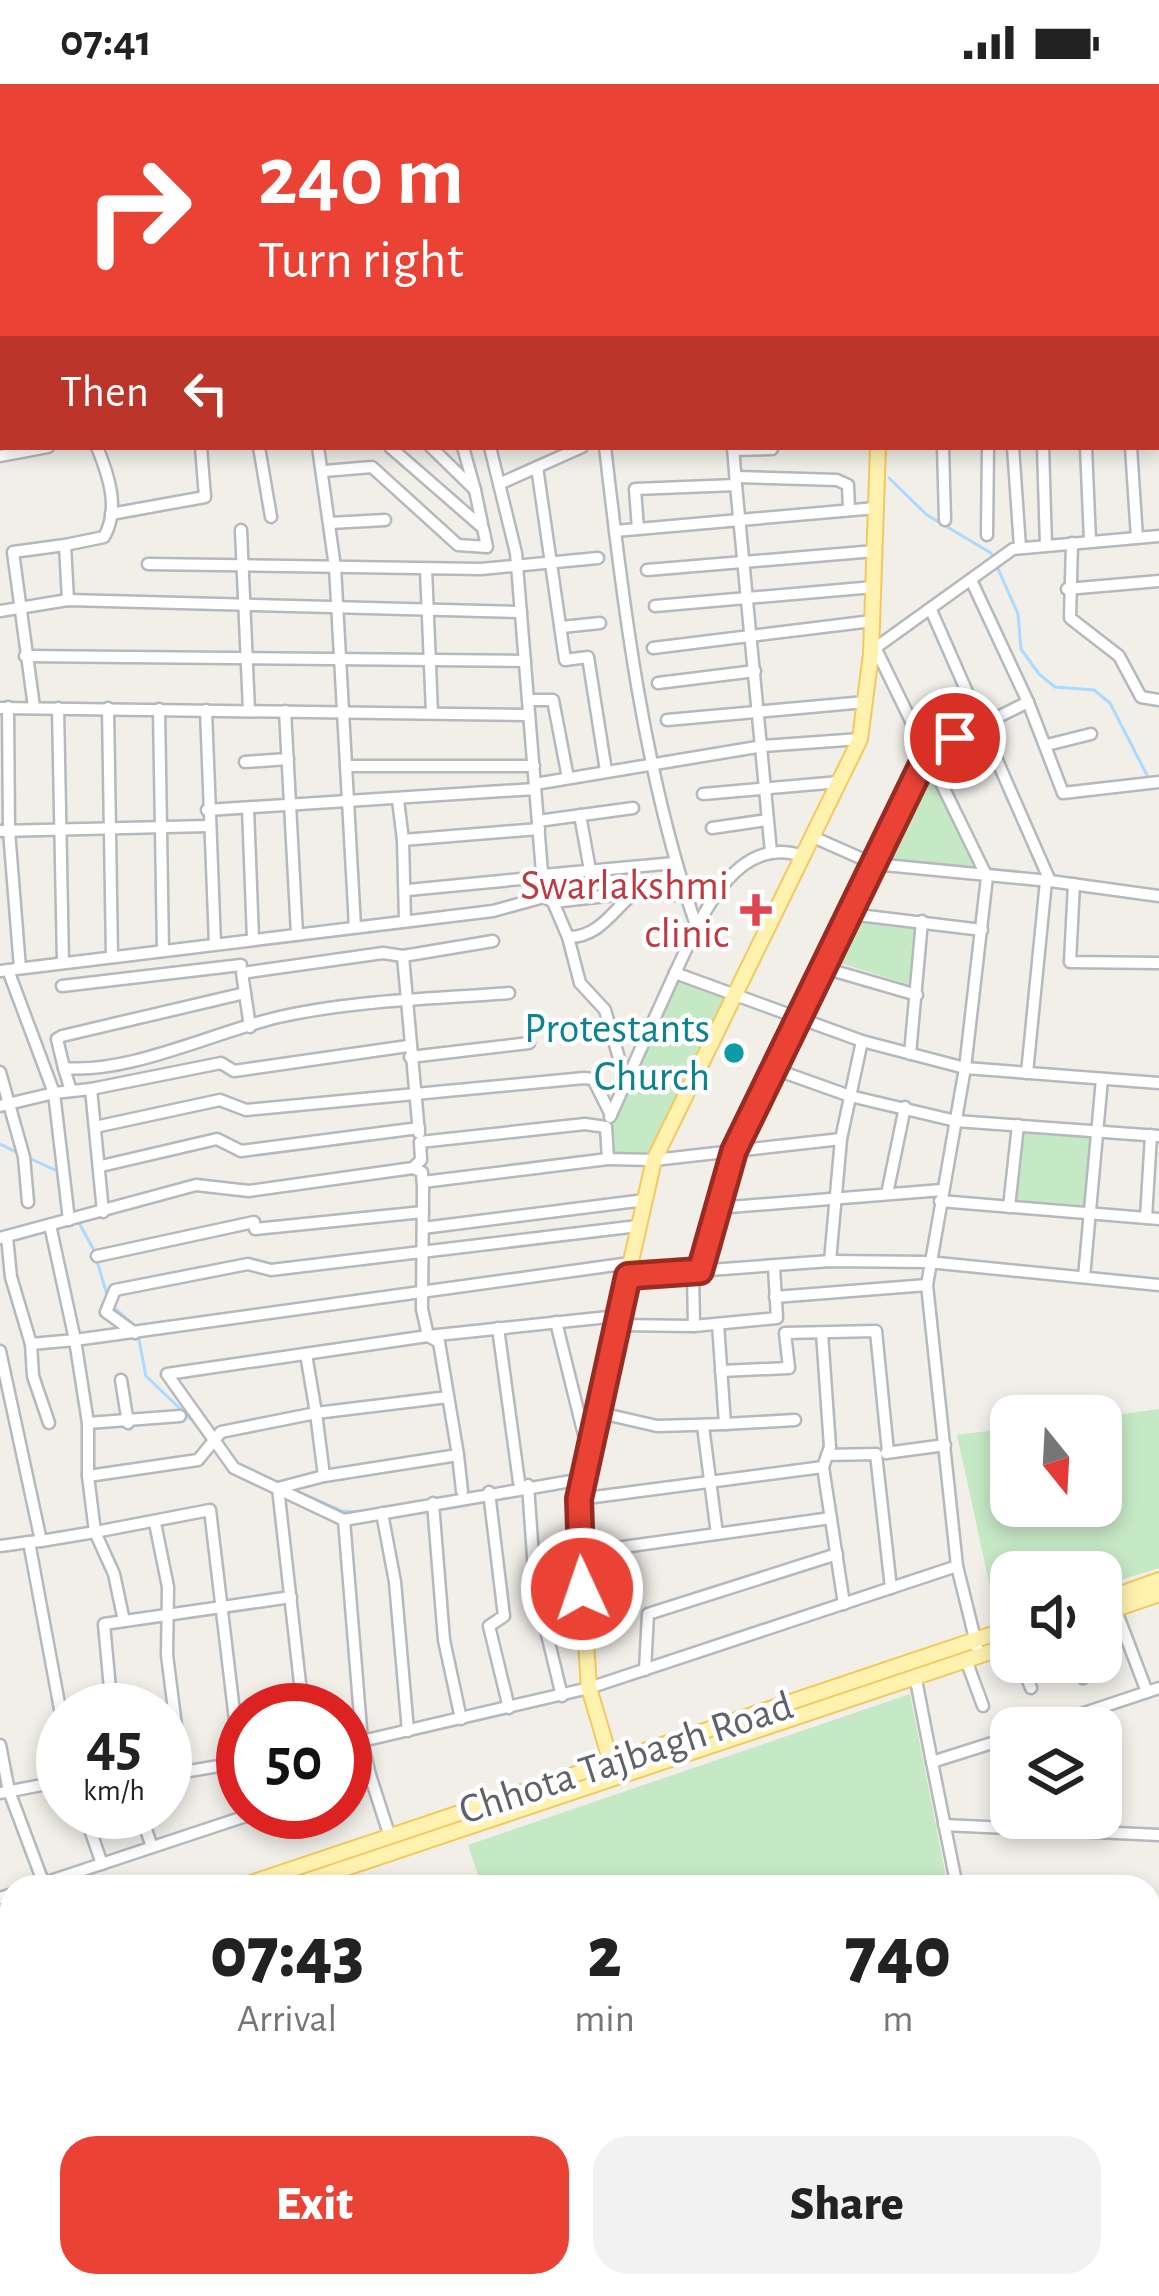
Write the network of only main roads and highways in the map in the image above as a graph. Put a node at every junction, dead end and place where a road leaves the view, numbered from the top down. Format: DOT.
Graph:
graph roads {
  1 [pos="878,450"];
  2 [pos="1159,1580"];
  3 [pos="1159,1594"];
  4 [pos="1122,1600"];
  5 [pos="1122,1604"];
  6 [pos="990,1641"];
  7 [pos="990,1649"];
  8 [pos="972,1652"];
  9 [pos="612,1770"];
  10 [pos="275,1875"];
  11 [pos="322,1875"];
  1 -- 9 [label="main road"];
  2 -- 4 [label="main road"];
  3 -- 5 [label="main road"];
  6 -- 8 [label="main road, Chhota Tajbagh Road"];
  7 -- 8 [label="main road"];
  8 -- 9 [label="main road, Chhota Tajbagh Road"];
  8 -- 9 [label="main road"];
  9 -- 10 [label="main road, Chhota Tajbagh Road"];
  9 -- 11 [label="main road"];
}
